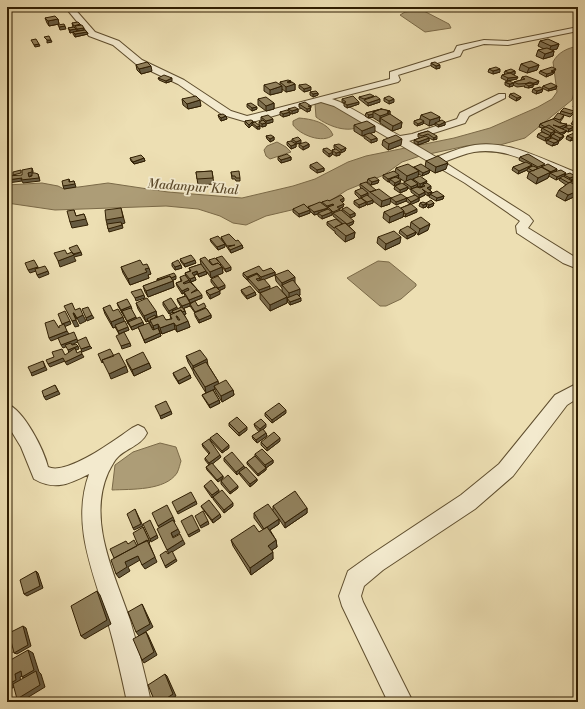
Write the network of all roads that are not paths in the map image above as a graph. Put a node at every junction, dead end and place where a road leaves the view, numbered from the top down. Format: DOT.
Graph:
graph roads {
  1 [pos="69,7"];
  2 [pos="578,29"];
  3 [pos="502,96"];
  4 [pos="322,99"];
  5 [pos="402,142"];
  6 [pos="430,159"];
  7 [pos="578,177"];
  8 [pos="578,264"];
  9 [pos="578,390"];
  10 [pos="7,411"];
  11 [pos="138,433"];
  12 [pos="110,453"];
  13 [pos="139,702"];
  14 [pos="402,702"];
  1 -- 4 [label="street"];
  2 -- 4 [label="street"];
  3 -- 5 [label="street"];
  4 -- 5 [label="street"];
  5 -- 6 [label="street"];
  6 -- 7 [label="street"];
  6 -- 8 [label="street"];
  9 -- 14 [label="street"];
  10 -- 12 [label="street"];
  11 -- 12 [label="street"];
  12 -- 13 [label="street"];
}
